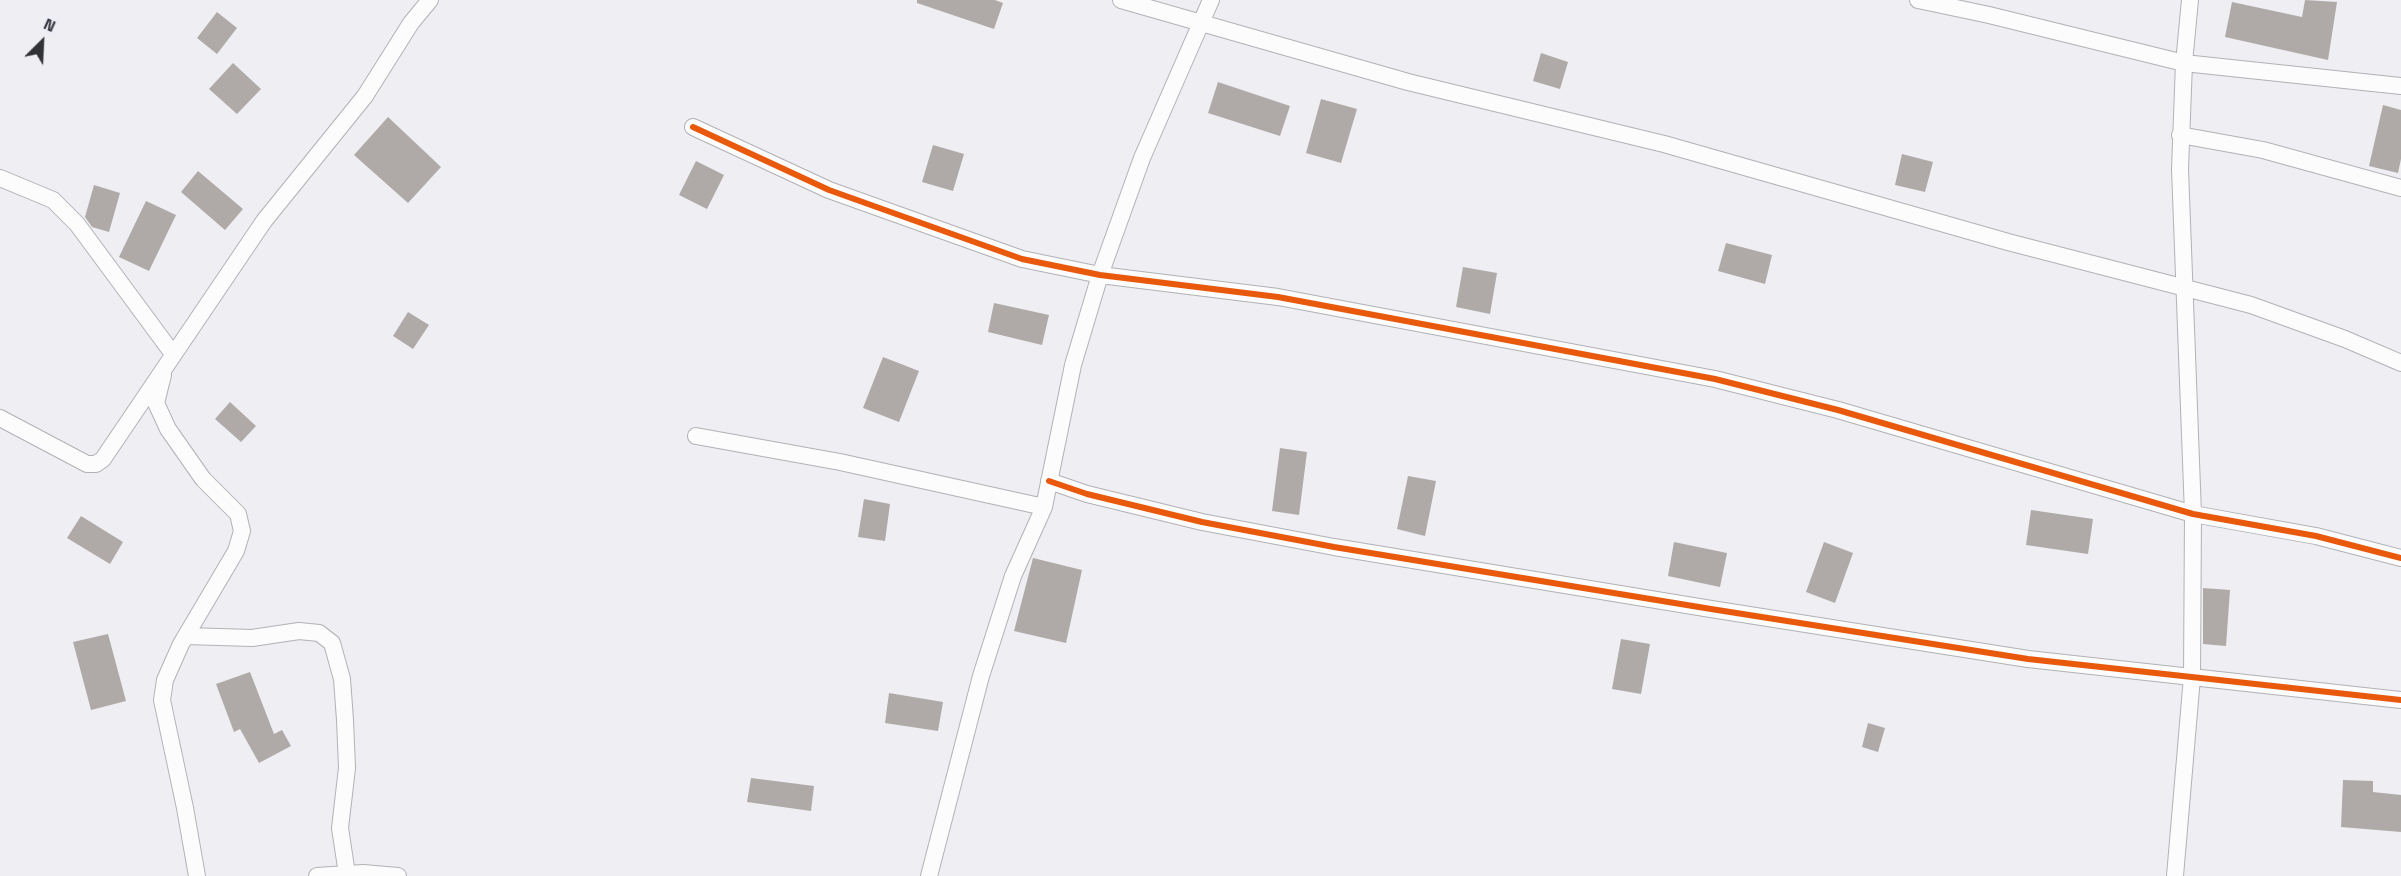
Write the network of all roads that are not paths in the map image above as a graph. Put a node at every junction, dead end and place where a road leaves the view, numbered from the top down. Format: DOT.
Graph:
graph roads {
  1 [pos="430,0"];
  2 [pos="1121,0"];
  3 [pos="1212,0"];
  4 [pos="1918,0"];
  5 [pos="2190,0"];
  6 [pos="1202,22"];
  7 [pos="2184,63"];
  8 [pos="2401,86"];
  9 [pos="693,127"];
  10 [pos="2181,135"];
  11 [pos="0,178"];
  12 [pos="2401,188"];
  13 [pos="1100,275"];
  14 [pos="2186,288"];
  15 [pos="169,359"];
  16 [pos="2401,363"];
  17 [pos="139,403"];
  18 [pos="156,403"];
  19 [pos="0,418"];
  20 [pos="696,436"];
  21 [pos="1049,481"];
  22 [pos="1044,507"];
  23 [pos="2193,514"];
  24 [pos="2401,558"];
  25 [pos="186,636"];
  26 [pos="2192,677"];
  27 [pos="2401,700"];
  28 [pos="347,874"];
  29 [pos="196,876"];
  30 [pos="317,876"];
  31 [pos="387,876"];
  32 [pos="929,876"];
  33 [pos="2175,876"];
  1 -- 15 [label="street"];
  2 -- 6 [label="street"];
  3 -- 6 [label="street"];
  4 -- 7 [label="street"];
  5 -- 7 [label="street"];
  6 -- 13 [label="street"];
  6 -- 14 [label="street"];
  7 -- 8 [label="street"];
  7 -- 10 [label="street"];
  9 -- 13 [label="street"];
  10 -- 12 [label="street"];
  10 -- 14 [label="street"];
  11 -- 15 [label="street"];
  13 -- 21 [label="street"];
  13 -- 23 [label="street"];
  14 -- 16 [label="street"];
  14 -- 23 [label="street"];
  15 -- 17 [label="street"];
  15 -- 18 [label="street"];
  17 -- 18 [label="street"];
  17 -- 19 [label="street"];
  18 -- 25 [label="street"];
  20 -- 22 [label="street"];
  21 -- 22 [label="street"];
  21 -- 26 [label="street"];
  22 -- 32 [label="street"];
  23 -- 24 [label="street"];
  23 -- 26 [label="street"];
  25 -- 28 [label="street"];
  25 -- 29 [label="street"];
  26 -- 27 [label="street"];
  26 -- 33 [label="street"];
  28 -- 30 [label="street"];
  28 -- 31 [label="street"];
}
